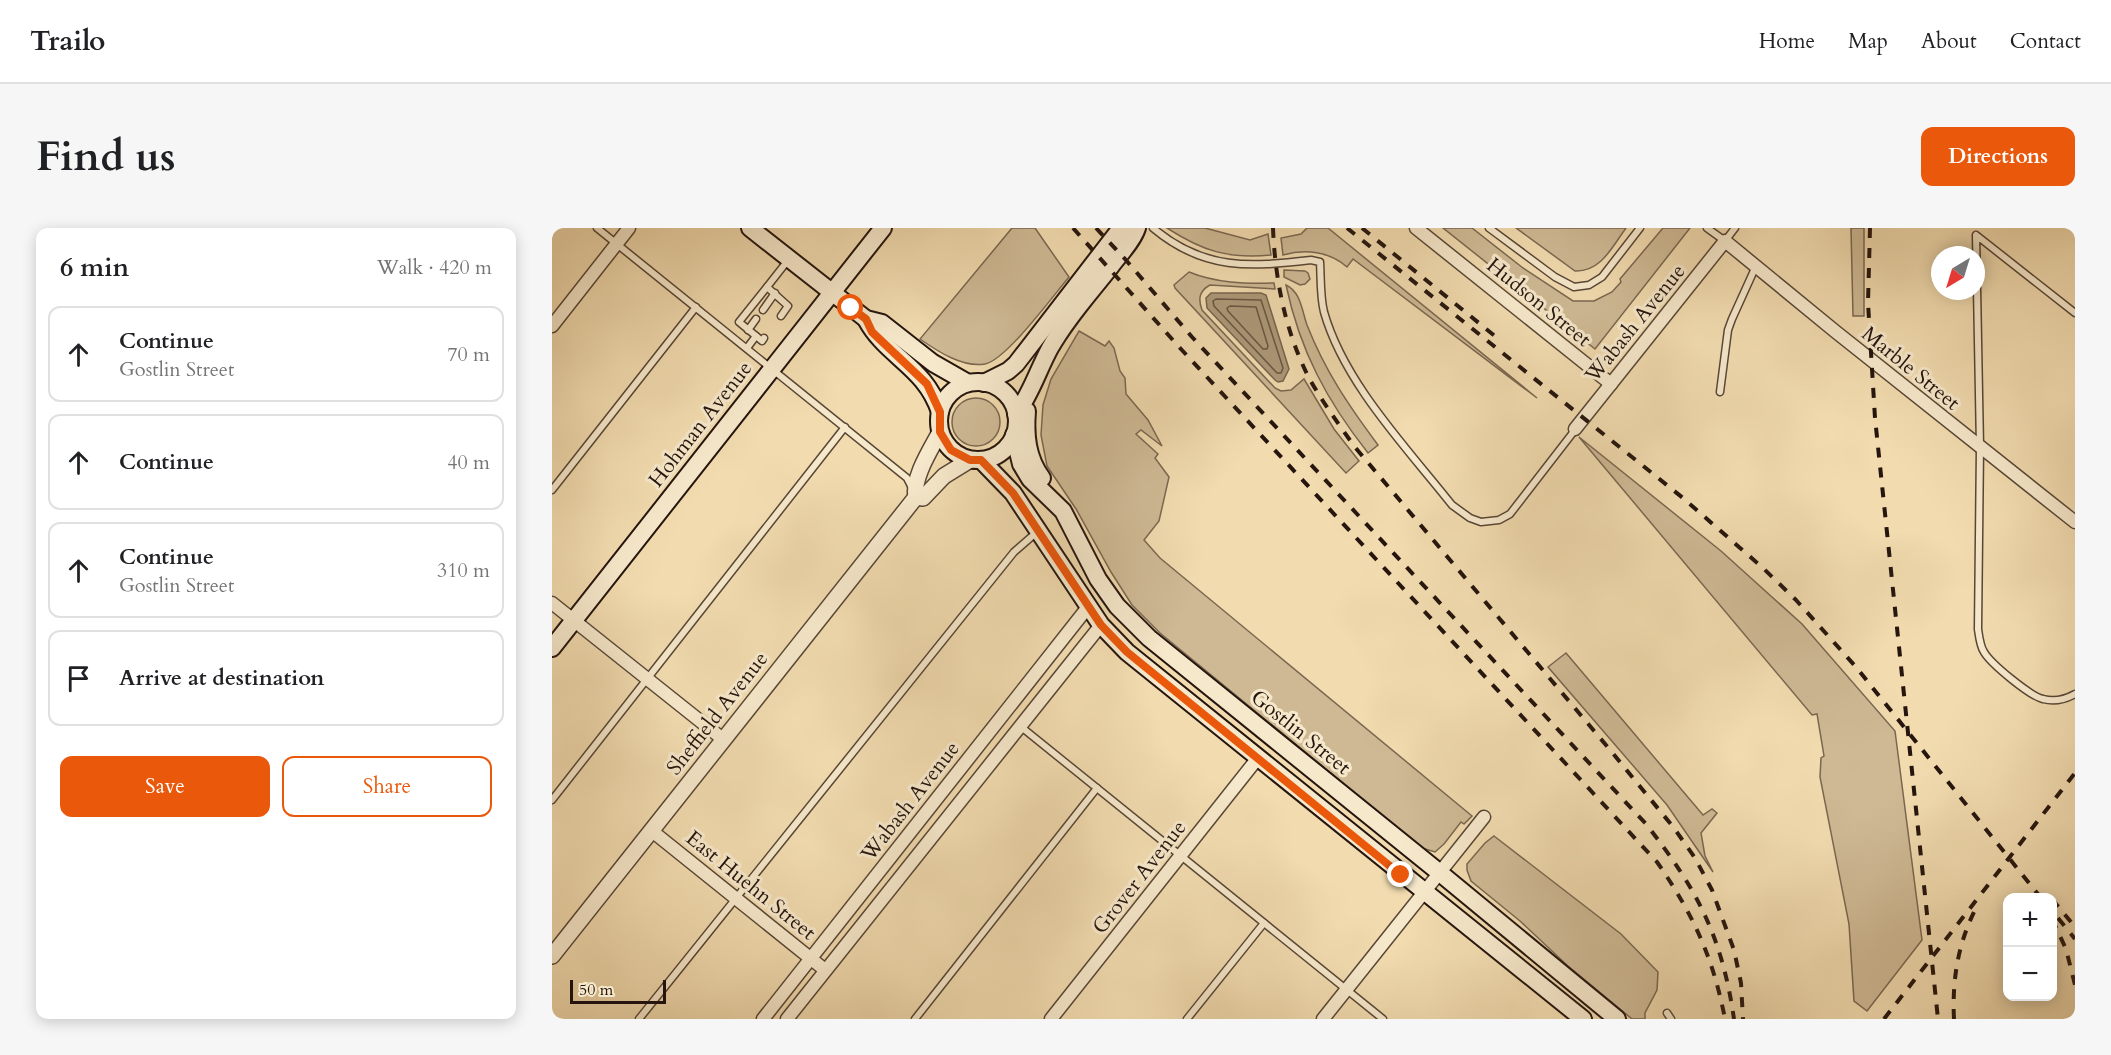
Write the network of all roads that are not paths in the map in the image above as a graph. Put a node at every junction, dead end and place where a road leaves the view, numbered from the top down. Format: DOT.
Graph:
graph roads {
  1 [pos="597,228"];
  2 [pos="629,228"];
  3 [pos="883,228"];
  4 [pos="1121,228"];
  5 [pos="1137,228"];
  6 [pos="1153,228"];
  7 [pos="1416,228"];
  8 [pos="1489,228"];
  9 [pos="1640,228"];
  10 [pos="1707,228"];
  11 [pos="1735,228"];
  12 [pos="757,230"];
  13 [pos="1725,241"];
  14 [pos="617,244"];
  15 [pos="789,259"];
  16 [pos="1756,265"];
  17 [pos="767,287"];
  18 [pos="775,293"];
  19 [pos="833,293"];
  20 [pos="696,307"];
  21 [pos="763,310"];
  22 [pos="2075,313"];
  23 [pos="781,316"];
  24 [pos="756,319"];
  25 [pos="866,319"];
  26 [pos="552,326"];
  27 [pos="748,330"];
  28 [pos="756,336"];
  29 [pos="764,338"];
  30 [pos="747,348"];
  31 [pos="773,369"];
  32 [pos="976,383"];
  33 [pos="1611,384"];
  34 [pos="1720,392"];
  35 [pos="1028,398"];
  36 [pos="940,412"];
  37 [pos="1016,414"];
  38 [pos="845,427"];
  39 [pos="1575,429"];
  40 [pos="940,432"];
  41 [pos="1014,435"];
  42 [pos="1980,447"];
  43 [pos="976,460"];
  44 [pos="552,490"];
  45 [pos="916,497"];
  46 [pos="1063,511"];
  47 [pos="2075,522"];
  48 [pos="1038,531"];
  49 [pos="552,603"];
  50 [pos="1088,607"];
  51 [pos="574,620"];
  52 [pos="1101,625"];
  53 [pos="552,648"];
  54 [pos="648,680"];
  55 [pos="2075,694"];
  56 [pos="1020,726"];
  57 [pos="724,740"];
  58 [pos="1257,759"];
  59 [pos="1097,788"];
  60 [pos="552,800"];
  61 [pos="1484,817"];
  62 [pos="652,831"];
  63 [pos="1181,855"];
  64 [pos="1440,873"];
  65 [pos="1424,893"];
  66 [pos="736,898"];
  67 [pos="1264,923"];
  68 [pos="552,956"];
  69 [pos="811,958"];
  70 [pos="825,970"];
  71 [pos="1347,990"];
  72 [pos="1577,1016"];
  73 [pos="639,1019"];
  74 [pos="763,1019"];
  75 [pos="787,1019"];
  76 [pos="915,1019"];
  77 [pos="1051,1019"];
  78 [pos="1187,1019"];
  79 [pos="1323,1019"];
  80 [pos="1383,1019"];
  81 [pos="1617,1019"];
  1 -- 14 [label="lane"];
  2 -- 14 [label="street"];
  3 -- 19 [label="main road, Hohman Avenue"];
  4 -- 32 [label="main road"];
  5 -- 35 [label="main road"];
  6 -- 39 [label="lane"];
  7 -- 33 [label="street, Hudson Street"];
  8 -- 9 [label="lane"];
  10 -- 13 [label="lane"];
  11 -- 13 [label="lane"];
  12 -- 15 [label="main road"];
  13 -- 16 [label="street, Marble Street"];
  13 -- 33 [label="street, Wabash Avenue"];
  14 -- 20 [label="lane"];
  14 -- 26 [label="street"];
  15 -- 17 [label="lane"];
  15 -- 19 [label="main road"];
  16 -- 34 [label="lane"];
  16 -- 42 [label="street, Marble Street"];
  17 -- 18 [label="lane"];
  17 -- 27 [label="lane"];
  18 -- 21 [label="lane"];
  18 -- 23 [label="lane"];
  19 -- 25 [label="main road"];
  19 -- 31 [label="main road, Hohman Avenue"];
  20 -- 30 [label="lane"];
  20 -- 44 [label="lane"];
  22 -- 42 [label="lane"];
  24 -- 27 [label="lane"];
  25 -- 32 [label="main road"];
  25 -- 36 [label="main road"];
  27 -- 28 [label="lane"];
  28 -- 29 [label="lane"];
  28 -- 30 [label="lane"];
  30 -- 31 [label="lane"];
  31 -- 38 [label="lane"];
  31 -- 51 [label="main road, Hohman Avenue"];
  32 -- 36 [label="main road"];
  32 -- 37 [label="main road"];
  33 -- 39 [label="street, Wabash Avenue"];
  35 -- 37 [label="main road"];
  35 -- 46 [label="main road"];
  36 -- 40 [label="main road"];
  37 -- 41 [label="main road"];
  38 -- 45 [label="lane"];
  38 -- 54 [label="lane"];
  40 -- 43 [label="main road"];
  40 -- 45 [label="street, Sheffield Avenue"];
  41 -- 43 [label="main road"];
  41 -- 46 [label="main road, Gostlin Street"];
  42 -- 47 [label="street, Marble Street"];
  42 -- 55 [label="lane"];
  43 -- 45 [label="street, Sheffield Avenue"];
  43 -- 48 [label="main road"];
  45 -- 57 [label="street, Sheffield Avenue"];
  46 -- 64 [label="main road, Gostlin Street"];
  48 -- 50 [label="main road"];
  48 -- 66 [label="lane"];
  49 -- 51 [label="street"];
  50 -- 52 [label="main road"];
  50 -- 69 [label="street, Wabash Avenue"];
  51 -- 53 [label="main road, Hohman Avenue"];
  51 -- 54 [label="street"];
  52 -- 56 [label="street, Wabash Avenue"];
  52 -- 58 [label="main road"];
  54 -- 57 [label="street"];
  54 -- 60 [label="lane"];
  56 -- 59 [label="lane"];
  56 -- 70 [label="street, Wabash Avenue"];
  57 -- 62 [label="street, Sheffield Avenue"];
  58 -- 63 [label="street, Grover Avenue"];
  58 -- 65 [label="main road"];
  59 -- 63 [label="lane"];
  59 -- 76 [label="lane"];
  61 -- 64 [label="street"];
  62 -- 66 [label="street, East Huehn Street"];
  62 -- 68 [label="street, Sheffield Avenue"];
  63 -- 67 [label="lane"];
  63 -- 77 [label="street, Grover Avenue"];
  64 -- 65 [label="street"];
  64 -- 81 [label="main road, Gostlin Street"];
  65 -- 71 [label="street"];
  65 -- 72 [label="main road"];
  66 -- 69 [label="street, East Huehn Street"];
  66 -- 73 [label="lane"];
  67 -- 71 [label="lane"];
  67 -- 78 [label="lane"];
  69 -- 70 [label="street, East Huehn Street"];
  69 -- 74 [label="street, Wabash Avenue"];
  70 -- 75 [label="street, Wabash Avenue"];
  71 -- 79 [label="street"];
  71 -- 80 [label="lane"];
}
